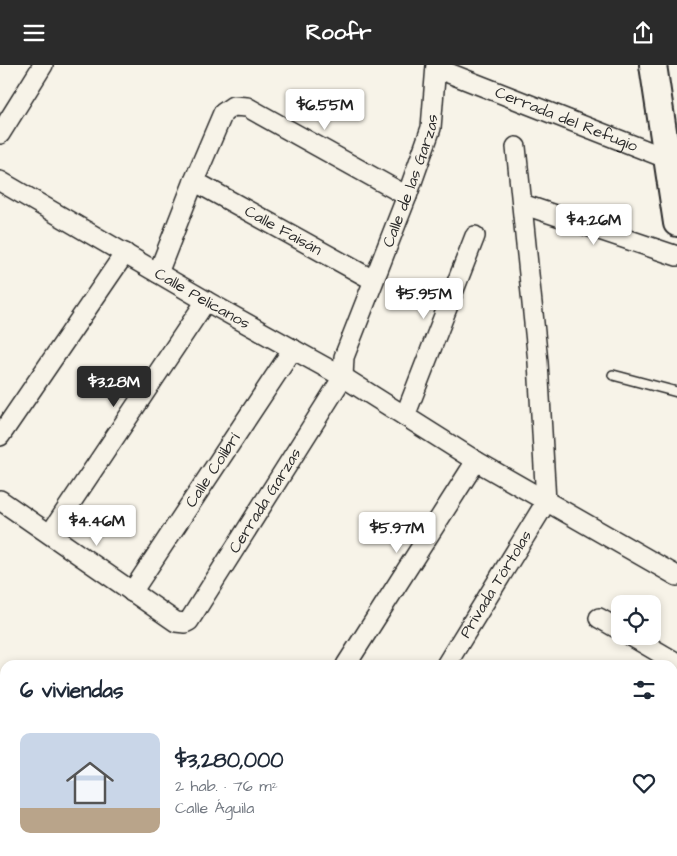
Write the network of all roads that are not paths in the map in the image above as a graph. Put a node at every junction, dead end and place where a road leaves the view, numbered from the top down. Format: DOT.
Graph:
graph roads {
  1 [pos="43,65"];
  2 [pos="653,65"];
  3 [pos="436,67"];
  4 [pos="668,112"];
  5 [pos="0,134"];
  6 [pos="516,147"];
  7 [pos="668,159"];
  8 [pos="0,181"];
  9 [pos="194,181"];
  10 [pos="407,196"];
  11 [pos="522,204"];
  12 [pos="677,223"];
  13 [pos="475,236"];
  14 [pos="125,253"];
  15 [pos="677,256"];
  16 [pos="158,273"];
  17 [pos="373,280"];
  18 [pos="206,301"];
  19 [pos="293,349"];
  20 [pos="613,375"];
  21 [pos="342,377"];
  22 [pos="677,392"];
  23 [pos="406,416"];
  24 [pos="0,436"];
  25 [pos="476,461"];
  26 [pos="0,500"];
  27 [pos="546,502"];
  28 [pos="50,534"];
  29 [pos="677,576"];
  30 [pos="132,592"];
  31 [pos="599,618"];
  32 [pos="611,625"];
  33 [pos="646,645"];
  34 [pos="349,660"];
  35 [pos="449,660"];
  36 [pos="672,660"];
  1 -- 5 [label="street"];
  2 -- 4 [label="main road"];
  3 -- 7 [label="street, Cerrada del Refugio"];
  3 -- 10 [label="street, Calle de las Garzas"];
  4 -- 7 [label="main road"];
  6 -- 11 [label="street"];
  7 -- 12 [label="main road"];
  8 -- 14 [label="street, Calle Pelicanos"];
  9 -- 10 [label="street"];
  9 -- 16 [label="street"];
  9 -- 17 [label="street, Calle Faisán"];
  10 -- 17 [label="street, Calle de las Garzas"];
  11 -- 15 [label="street"];
  11 -- 27 [label="street"];
  13 -- 23 [label="street"];
  14 -- 16 [label="street, Calle Pelicanos"];
  14 -- 24 [label="street"];
  16 -- 18 [label="street, Calle Pelicanos"];
  17 -- 21 [label="street, Calle de las Garzas"];
  18 -- 19 [label="street, Calle Pelicanos"];
  18 -- 28 [label="street"];
  19 -- 21 [label="street, Calle Pelicanos"];
  19 -- 30 [label="street, Calle Colibrí"];
  20 -- 22 [label="lane"];
  21 -- 23 [label="street, Calle Pelicanos"];
  21 -- 30 [label="street, Cerrada Garzas"];
  23 -- 25 [label="street, Calle Pelicanos"];
  25 -- 27 [label="street, Calle Pelicanos"];
  25 -- 34 [label="street"];
  26 -- 28 [label="street"];
  27 -- 29 [label="street, Calle Pelicanos"];
  27 -- 35 [label="street, Privada Tórtolas"];
  28 -- 30 [label="street"];
  31 -- 32 [label="street"];
  33 -- 36 [label="street"];
}
